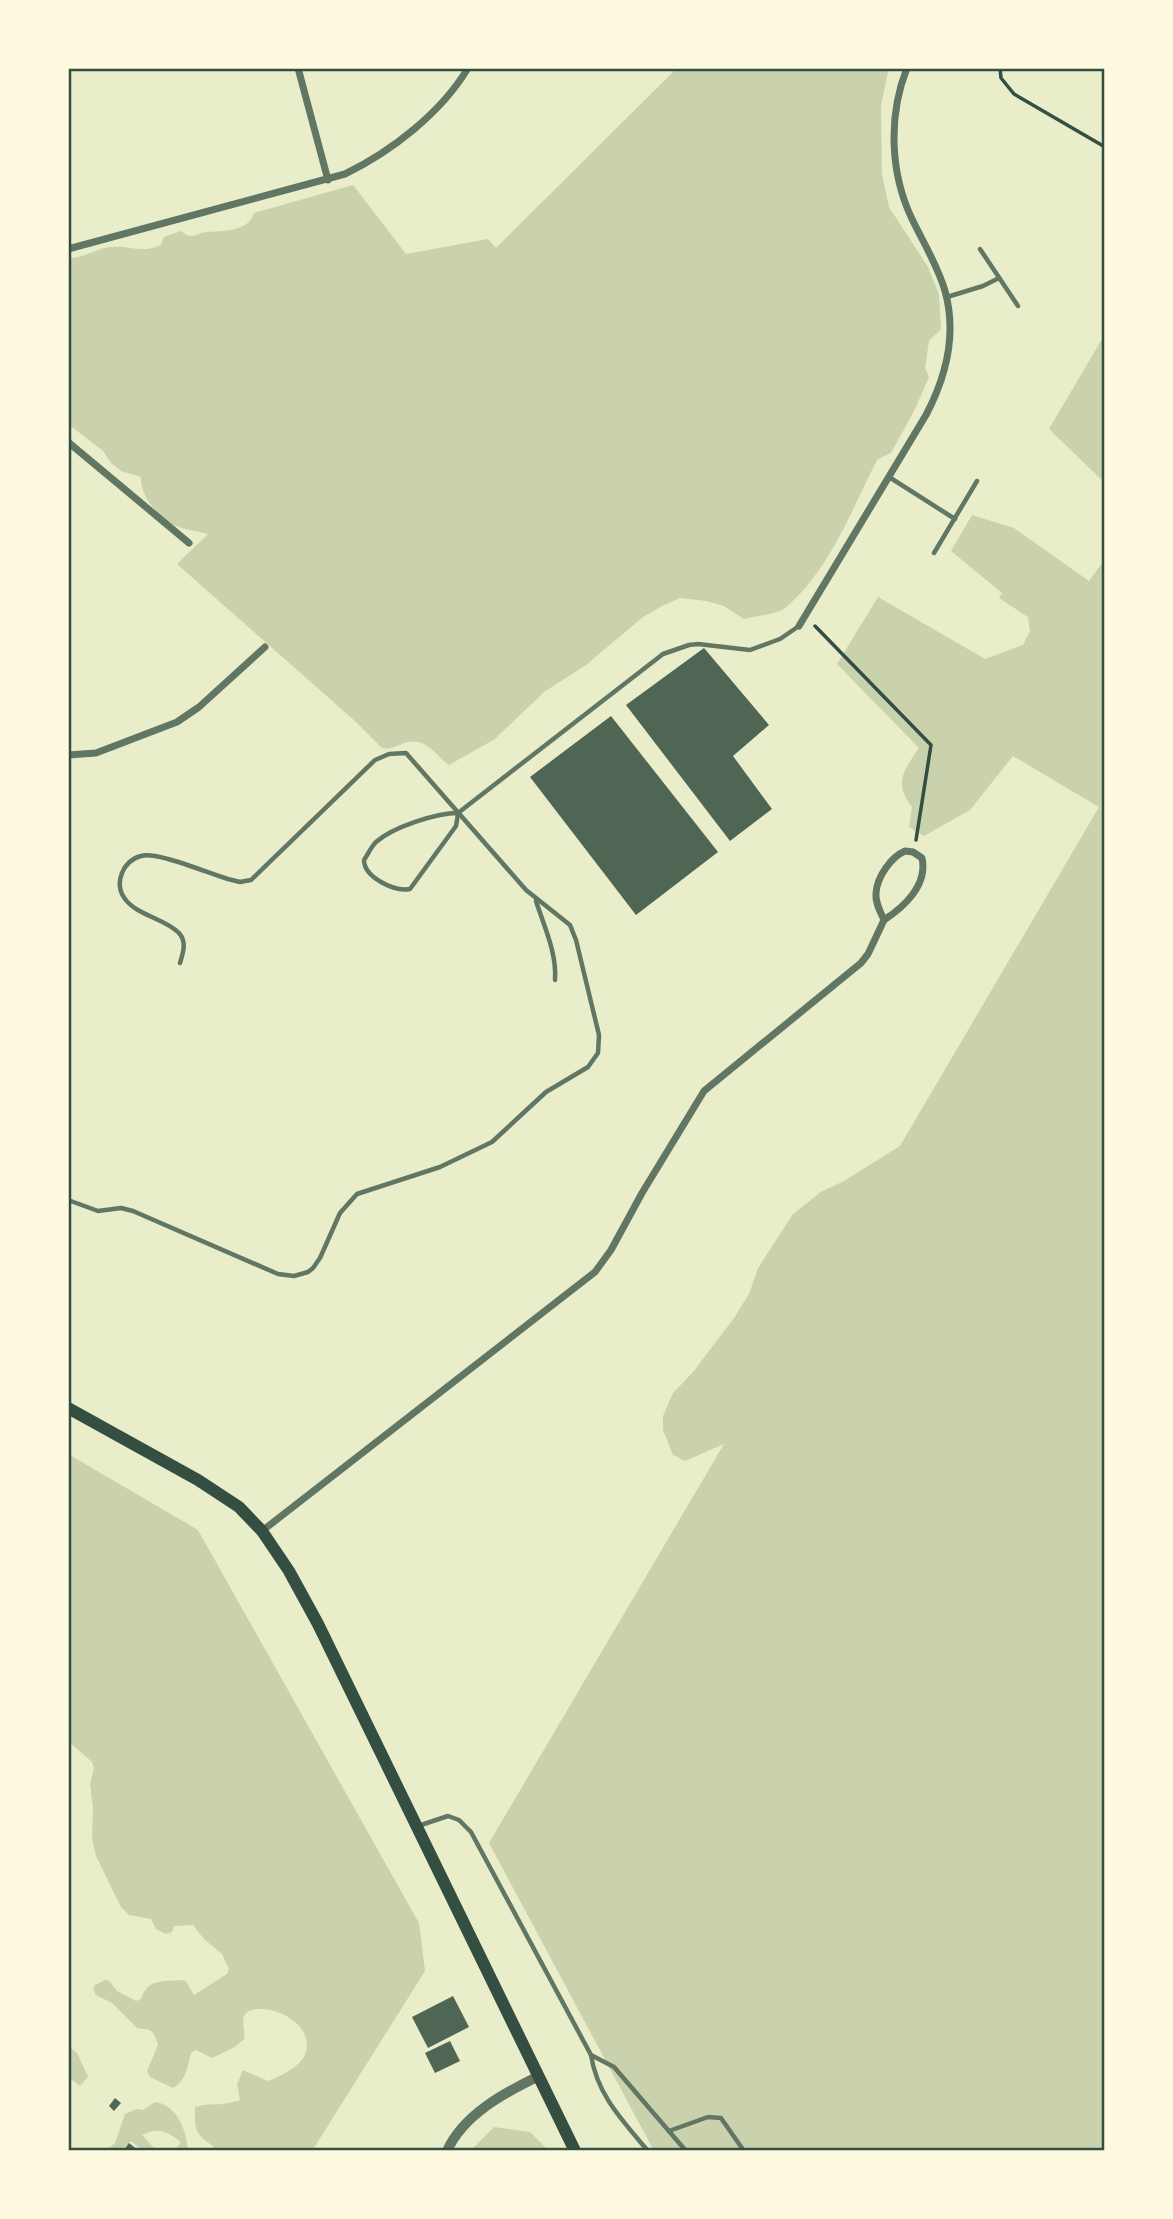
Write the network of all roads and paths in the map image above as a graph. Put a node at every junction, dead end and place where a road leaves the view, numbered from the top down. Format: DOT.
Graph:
graph roads {
  1 [pos="298,68"];
  2 [pos="468,68"];
  3 [pos="907,68"];
  4 [pos="1000,68"];
  5 [pos="1105,147"];
  6 [pos="328,180"];
  7 [pos="68,249"];
  8 [pos="980,249"];
  9 [pos="999,278"];
  10 [pos="946,297"];
  11 [pos="1018,306"];
  12 [pos="68,442"];
  13 [pos="888,477"];
  14 [pos="977,481"];
  15 [pos="955,519"];
  16 [pos="189,543"];
  17 [pos="934,553"];
  18 [pos="806,616"];
  19 [pos="799,626"];
  20 [pos="265,647"];
  21 [pos="68,755"];
  22 [pos="458,813"];
  23 [pos="914,852"];
  24 [pos="536,900"];
  25 [pos="884,920"];
  26 [pos="180,963"];
  27 [pos="555,980"];
  28 [pos="68,1200"];
  29 [pos="68,1408"];
  30 [pos="262,1531"];
  31 [pos="417,1827"];
  32 [pos="591,2055"];
  33 [pos="537,2077"];
  34 [pos="669,2131"];
  35 [pos="447,2151"];
  36 [pos="575,2151"];
  37 [pos="648,2151"];
  38 [pos="686,2151"];
  39 [pos="744,2151"];
  1 -- 6 [label="street"];
  2 -- 6 [label="street"];
  3 -- 10 [label="street"];
  4 -- 5 [label="path"];
  6 -- 7 [label="street"];
  8 -- 9 [label="lane"];
  9 -- 10 [label="lane"];
  9 -- 11 [label="lane"];
  10 -- 13 [label="street"];
  12 -- 16 [label="street"];
  13 -- 15 [label="lane"];
  13 -- 18 [label="street"];
  14 -- 15 [label="lane"];
  15 -- 17 [label="lane"];
  18 -- 19 [label="street"];
  18 -- 23 [label="path"];
  19 -- 22 [label="lane"];
  20 -- 21 [label="street"];
  22 -- 22 [label="lane"];
  22 -- 24 [label="lane"];
  22 -- 26 [label="lane"];
  23 -- 25 [label="street"];
  23 -- 25 [label="street"];
  24 -- 27 [label="lane"];
  24 -- 28 [label="lane"];
  25 -- 30 [label="street"];
  29 -- 30 [label="main road"];
  30 -- 31 [label="main road"];
  31 -- 32 [label="lane"];
  31 -- 33 [label="main road"];
  32 -- 34 [label="lane"];
  32 -- 37 [label="lane"];
  33 -- 35 [label="street"];
  33 -- 36 [label="main road"];
  34 -- 38 [label="lane"];
  34 -- 39 [label="lane"];
}
